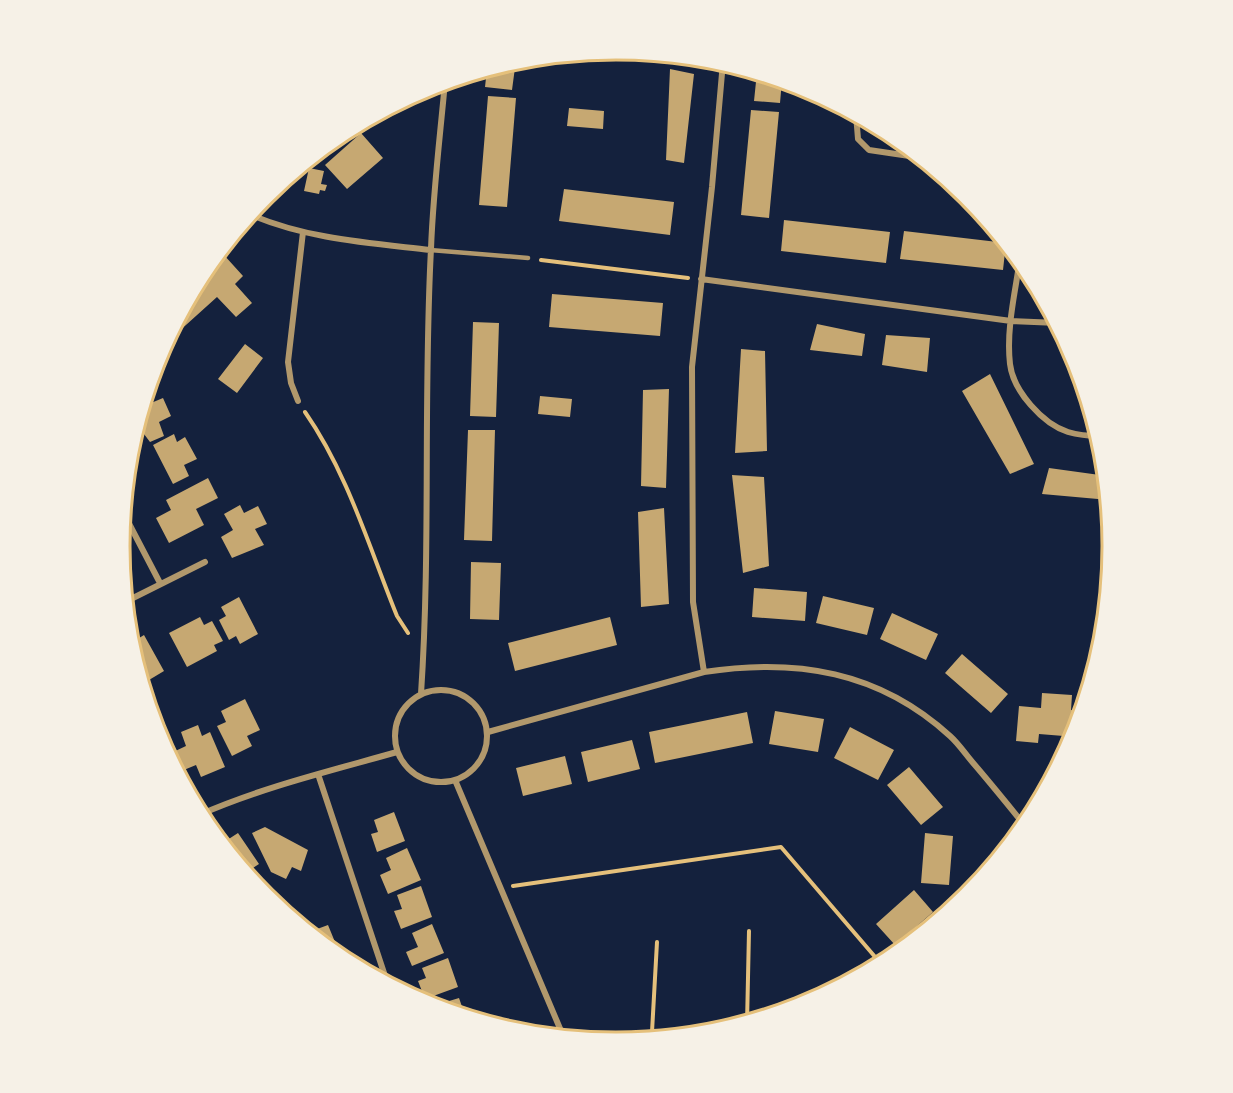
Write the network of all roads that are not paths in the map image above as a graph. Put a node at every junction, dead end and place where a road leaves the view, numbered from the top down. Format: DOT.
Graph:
graph roads {
  1 [pos="722,72"];
  2 [pos="444,92"];
  3 [pos="857,123"];
  4 [pos="905,155"];
  5 [pos="258,218"];
  6 [pos="303,232"];
  7 [pos="430,250"];
  8 [pos="528,258"];
  9 [pos="1018,272"];
  10 [pos="701,279"];
  11 [pos="1011,321"];
  12 [pos="1048,323"];
  13 [pos="298,401"];
  14 [pos="1089,434"];
  15 [pos="131,527"];
  16 [pos="205,562"];
  17 [pos="160,583"];
  18 [pos="133,598"];
  19 [pos="704,672"];
  20 [pos="421,694"];
  21 [pos="488,732"];
  22 [pos="397,752"];
  23 [pos="318,774"];
  24 [pos="455,780"];
  25 [pos="208,811"];
  26 [pos="1019,819"];
  27 [pos="384,974"];
  28 [pos="561,1030"];
  1 -- 10 [label="street"];
  2 -- 7 [label="street"];
  3 -- 4 [label="street"];
  5 -- 6 [label="street"];
  6 -- 7 [label="street"];
  6 -- 13 [label="street"];
  7 -- 8 [label="lane"];
  7 -- 20 [label="street"];
  9 -- 11 [label="street"];
  10 -- 11 [label="street"];
  10 -- 19 [label="street"];
  11 -- 12 [label="street"];
  11 -- 14 [label="street"];
  15 -- 17 [label="street"];
  16 -- 17 [label="street"];
  17 -- 18 [label="street"];
  19 -- 21 [label="street"];
  19 -- 26 [label="street"];
  20 -- 21 [label="street"];
  20 -- 22 [label="street"];
  21 -- 24 [label="street"];
  22 -- 23 [label="street"];
  22 -- 24 [label="street"];
  23 -- 25 [label="street"];
  23 -- 27 [label="street"];
  24 -- 28 [label="street"];
}
